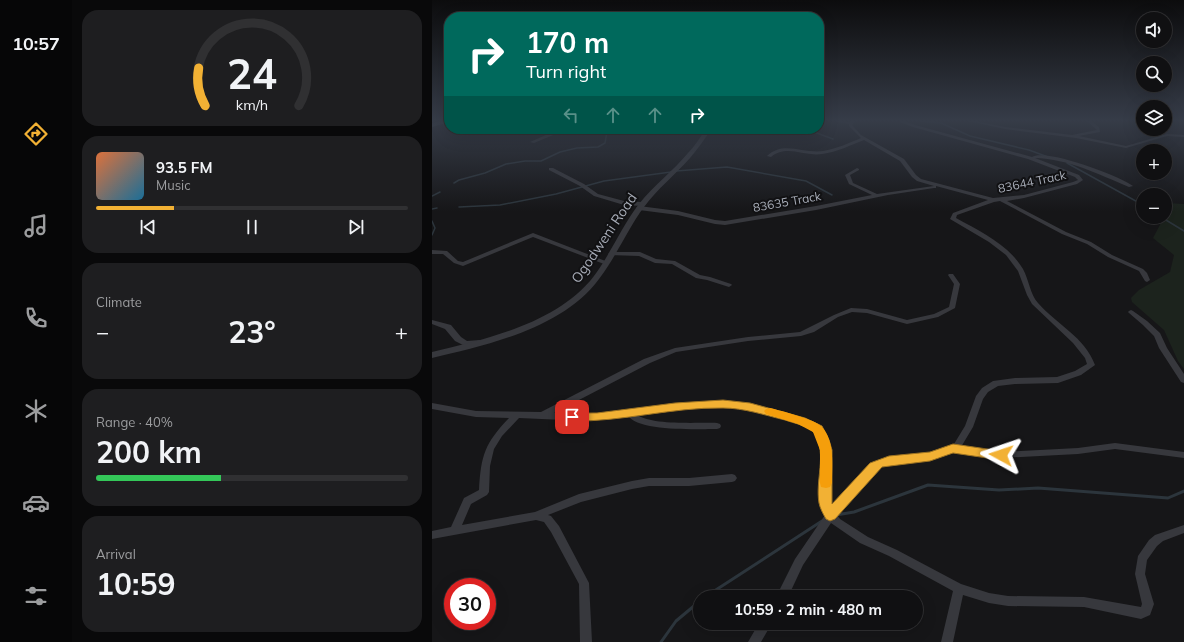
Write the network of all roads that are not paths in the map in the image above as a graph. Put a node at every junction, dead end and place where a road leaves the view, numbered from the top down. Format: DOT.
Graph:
graph roads {
  1 [pos="693,151"];
  2 [pos="776,151"];
  3 [pos="801,151"];
  4 [pos="824,151"];
  5 [pos="886,151"];
  6 [pos="1004,151"];
  7 [pos="769,156"];
  8 [pos="1030,158"];
  9 [pos="551,168"];
  10 [pos="857,169"];
  11 [pos="938,186"];
  12 [pos="1132,186"];
  13 [pos="876,195"];
  14 [pos="993,200"];
  15 [pos="1002,200"];
  16 [pos="641,206"];
  17 [pos="432,252"];
  18 [pos="611,254"];
  19 [pos="606,263"];
  20 [pos="951,276"];
  21 [pos="1147,280"];
  22 [pos="729,285"];
  23 [pos="1131,312"];
  24 [pos="432,322"];
  25 [pos="480,342"];
  26 [pos="432,355"];
  27 [pos="1184,380"];
  28 [pos="432,406"];
  29 [pos="631,412"];
  30 [pos="517,415"];
  31 [pos="542,415"];
  32 [pos="717,426"];
  33 [pos="953,449"];
  34 [pos="1184,455"];
  35 [pos="732,478"];
  36 [pos="536,516"];
  37 [pos="830,516"];
  38 [pos="1184,529"];
  39 [pos="454,531"];
  40 [pos="432,535"];
  41 [pos="959,589"];
  42 [pos="785,590"];
  43 [pos="762,630"];
  44 [pos="586,642"];
  45 [pos="754,642"];
  46 [pos="947,642"];
  1 -- 16 [label="street, Ogodweni Road"];
  2 -- 7 [label="street"];
  3 -- 4 [label="street"];
  5 -- 11 [label="street, 83644 Track"];
  6 -- 8 [label="street, 83644 Track"];
  8 -- 12 [label="street"];
  8 -- 15 [label="street, 83644 Track"];
  9 -- 16 [label="street, 83635 Track"];
  10 -- 13 [label="street"];
  11 -- 13 [label="street, 83635 Track"];
  11 -- 14 [label="street, 83644 Track"];
  13 -- 16 [label="street, 83635 Track"];
  14 -- 15 [label="street, 83644 Track"];
  14 -- 33 [label="street"];
  15 -- 21 [label="street"];
  16 -- 18 [label="street, Ogodweni Road"];
  17 -- 19 [label="street"];
  18 -- 19 [label="street, Ogodweni Road"];
  18 -- 22 [label="street"];
  19 -- 25 [label="street, Ogodweni Road"];
  20 -- 31 [label="street"];
  23 -- 27 [label="street"];
  24 -- 25 [label="street"];
  25 -- 26 [label="street, Ogodweni Road"];
  28 -- 30 [label="street"];
  29 -- 31 [label="street"];
  29 -- 32 [label="street"];
  29 -- 37 [label="street"];
  30 -- 31 [label="street"];
  30 -- 39 [label="street"];
  33 -- 34 [label="street"];
  33 -- 37 [label="street"];
  35 -- 36 [label="street"];
  36 -- 39 [label="street"];
  36 -- 44 [label="street"];
  37 -- 41 [label="street"];
  37 -- 42 [label="street"];
  38 -- 41 [label="street"];
  39 -- 40 [label="street"];
  41 -- 46 [label="street"];
  43 -- 45 [label="street"];
}
